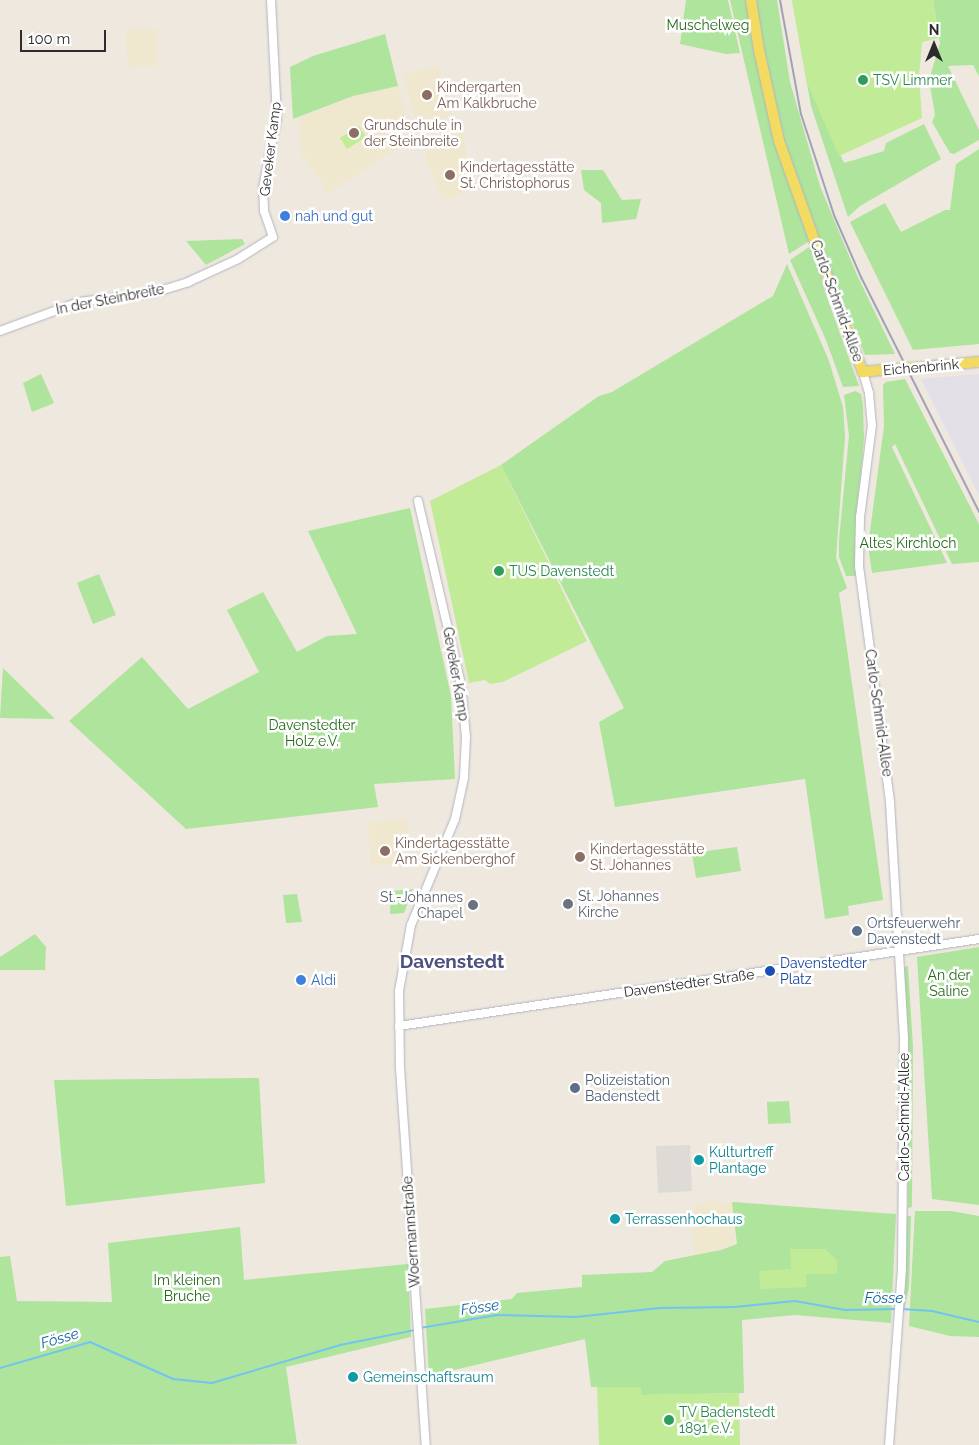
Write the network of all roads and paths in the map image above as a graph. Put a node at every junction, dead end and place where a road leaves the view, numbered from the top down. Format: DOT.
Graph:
graph roads {
  1 [pos="271,0"];
  2 [pos="752,0"];
  3 [pos="273,237"];
  4 [pos="0,331"];
  5 [pos="979,362"];
  6 [pos="863,372"];
  7 [pos="418,501"];
  8 [pos="979,940"];
  9 [pos="899,952"];
  10 [pos="399,1022"];
  11 [pos="426,1445"];
  12 [pos="889,1445"];
  1 -- 3 [label="street, Geveker Kamp"];
  2 -- 6 [label="main road, Carlo-Schmid-Allee"];
  3 -- 4 [label="street, In der Steinbreite"];
  5 -- 6 [label="main road, Eichenbrink, bridge"];
  6 -- 9 [label="street, Carlo-Schmid-Allee"];
  7 -- 10 [label="street, Geveker Kamp"];
  8 -- 9 [label="street, Davenstedter Straße"];
  9 -- 10 [label="street, Davenstedter Straße"];
  9 -- 12 [label="street, Carlo-Schmid-Allee"];
  10 -- 11 [label="street, Woermannstraße"];
}
